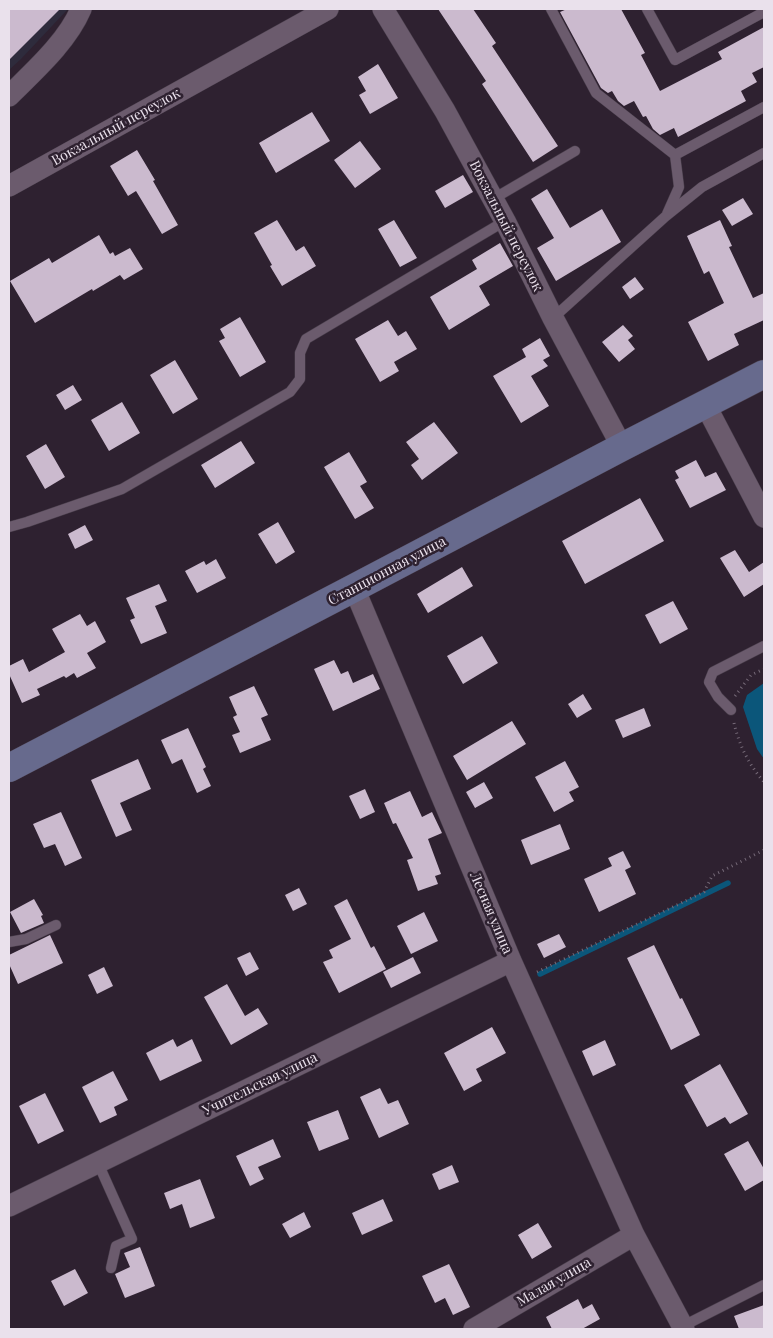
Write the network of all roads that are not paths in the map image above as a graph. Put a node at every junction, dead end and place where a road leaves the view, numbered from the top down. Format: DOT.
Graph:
graph roads {
  1 [pos="81,9"];
  2 [pos="328,9"];
  3 [pos="384,9"];
  4 [pos="551,9"];
  5 [pos="647,9"];
  6 [pos="764,12"];
  7 [pos="9,96"];
  8 [pos="764,107"];
  9 [pos="575,151"];
  10 [pos="764,153"];
  11 [pos="675,155"];
  12 [pos="9,186"];
  13 [pos="493,199"];
  14 [pos="666,216"];
  15 [pos="505,221"];
  16 [pos="553,318"];
  17 [pos="764,374"];
  18 [pos="705,404"];
  19 [pos="622,447"];
  20 [pos="764,517"];
  21 [pos="9,527"];
  22 [pos="354,588"];
  23 [pos="764,646"];
  24 [pos="731,710"];
  25 [pos="9,768"];
  26 [pos="56,925"];
  27 [pos="9,942"];
  28 [pos="516,970"];
  29 [pos="98,1163"];
  30 [pos="9,1206"];
  31 [pos="634,1235"];
  32 [pos="111,1268"];
  33 [pos="764,1286"];
  34 [pos="684,1328"];
  35 [pos="474,1329"];
  1 -- 7 [label="street"];
  2 -- 12 [label="street, Вокзальный переулок"];
  3 -- 13 [label="street, Вокзальный переулок"];
  4 -- 11 [label="lane"];
  5 -- 6 [label="lane"];
  8 -- 11 [label="lane"];
  9 -- 13 [label="lane"];
  10 -- 14 [label="lane"];
  11 -- 14 [label="lane"];
  13 -- 15 [label="street, Вокзальный переулок"];
  14 -- 16 [label="lane"];
  15 -- 16 [label="street, Вокзальный переулок"];
  15 -- 21 [label="lane"];
  16 -- 19 [label="street, Вокзальный переулок"];
  17 -- 18 [label="main road, Станционная улица"];
  18 -- 19 [label="main road, Станционная улица"];
  18 -- 20 [label="street"];
  19 -- 22 [label="main road, Станционная улица"];
  22 -- 25 [label="main road, Станционная улица"];
  22 -- 28 [label="street, Лесная улица"];
  23 -- 24 [label="lane"];
  26 -- 27 [label="lane"];
  28 -- 29 [label="street, Учительская улица"];
  28 -- 31 [label="street, Лесная улица"];
  29 -- 30 [label="street, Учительская улица"];
  29 -- 32 [label="lane"];
  31 -- 34 [label="street, Лесная улица"];
  31 -- 35 [label="street, Малая улица"];
  33 -- 34 [label="lane"];
}
